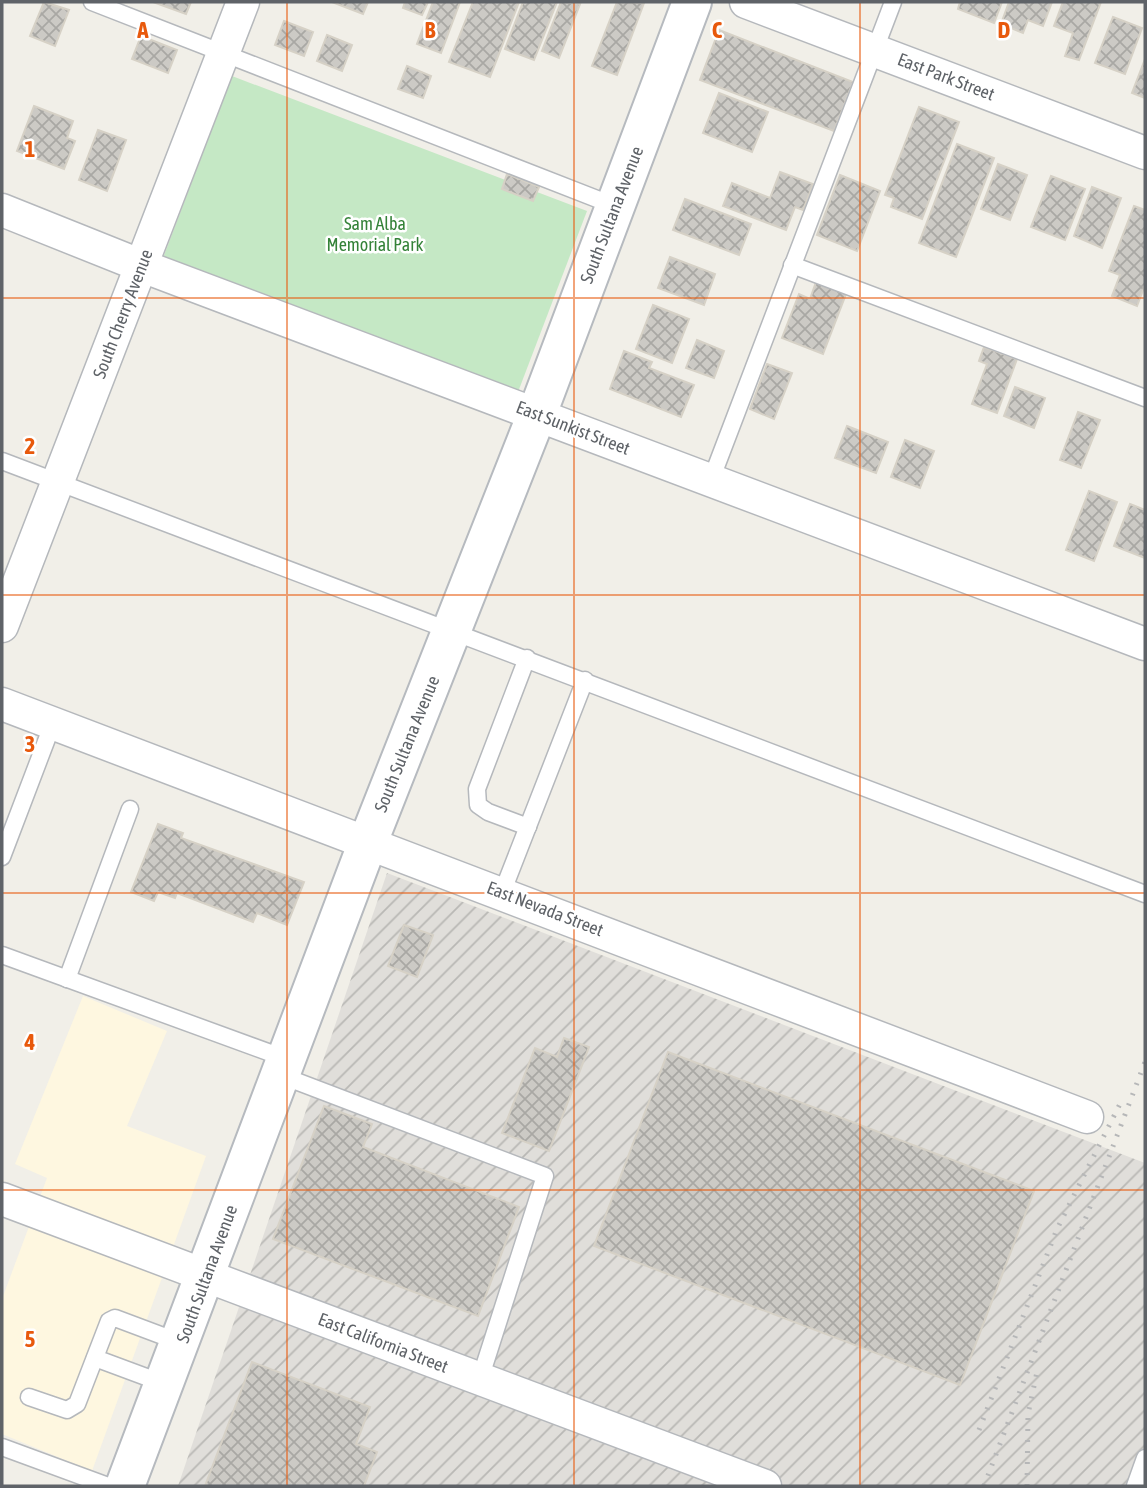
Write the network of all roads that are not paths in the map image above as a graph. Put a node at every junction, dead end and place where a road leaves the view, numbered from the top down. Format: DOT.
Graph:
graph roads {
  1 [pos="92,2"];
  2 [pos="243,2"];
  3 [pos="692,2"];
  4 [pos="746,2"];
  5 [pos="892,2"];
  6 [pos="874,50"];
  7 [pos="224,52"];
  8 [pos="1145,153"];
  9 [pos="615,206"];
  10 [pos="2,209"];
  11 [pos="792,265"];
  12 [pos="142,266"];
  13 [pos="1145,398"];
  14 [pos="537,414"];
  15 [pos="2,461"];
  16 [pos="711,480"];
  17 [pos="58,482"];
  18 [pos="2,626"];
  19 [pos="452,630"];
  20 [pos="1145,644"];
  21 [pos="527,658"];
  22 [pos="585,680"];
  23 [pos="2,704"];
  24 [pos="53,723"];
  25 [pos="130,809"];
  26 [pos="528,827"];
  27 [pos="369,842"];
  28 [pos="2,857"];
  29 [pos="502,893"];
  30 [pos="1145,894"];
  31 [pos="2,955"];
  32 [pos="68,979"];
  33 [pos="284,1067"];
  34 [pos="1087,1116"];
  35 [pos="2,1199"];
  36 [pos="205,1276"];
  37 [pos="182,1343"];
  38 [pos="95,1358"];
  39 [pos="480,1380"];
  40 [pos="165,1385"];
  41 [pos="29,1397"];
  42 [pos="2,1447"];
  43 [pos="1145,1458"];
  44 [pos="108,1486"];
  45 [pos="125,1486"];
  46 [pos="765,1486"];
  47 [pos="1135,1486"];
  1 -- 7 [label="lane"];
  2 -- 7 [label="street, South Cherry Avenue"];
  3 -- 9 [label="street, South Sultana Avenue"];
  4 -- 6 [label="street, East Park Street"];
  5 -- 6 [label="lane"];
  6 -- 8 [label="street, East Park Street"];
  6 -- 11 [label="lane"];
  7 -- 9 [label="lane"];
  7 -- 12 [label="street, South Cherry Avenue"];
  9 -- 14 [label="street, South Sultana Avenue"];
  10 -- 12 [label="street, East Sunkist Street"];
  11 -- 13 [label="lane"];
  11 -- 16 [label="lane"];
  12 -- 14 [label="street, East Sunkist Street"];
  12 -- 17 [label="street, South Cherry Avenue"];
  14 -- 16 [label="street, East Sunkist Street"];
  14 -- 19 [label="street, South Sultana Avenue"];
  15 -- 17 [label="lane"];
  16 -- 20 [label="street, East Sunkist Street"];
  17 -- 18 [label="street, South Cherry Avenue"];
  17 -- 19 [label="lane"];
  19 -- 21 [label="lane"];
  19 -- 27 [label="street, South Sultana Avenue"];
  21 -- 22 [label="lane"];
  21 -- 26 [label="lane"];
  22 -- 26 [label="lane"];
  22 -- 30 [label="lane"];
  23 -- 24 [label="street, East Nevada Street"];
  24 -- 27 [label="street, East Nevada Street"];
  24 -- 28 [label="lane"];
  25 -- 32 [label="lane"];
  26 -- 29 [label="lane"];
  27 -- 29 [label="street, East Nevada Street"];
  27 -- 33 [label="street, South Sultana Avenue"];
  29 -- 34 [label="street, East Nevada Street"];
  31 -- 32 [label="lane"];
  32 -- 33 [label="lane"];
  33 -- 36 [label="street, South Sultana Avenue"];
  33 -- 39 [label="lane"];
  35 -- 36 [label="street, East California Street"];
  36 -- 37 [label="street, South Sultana Avenue"];
  36 -- 39 [label="street, East California Street"];
  37 -- 38 [label="lane"];
  37 -- 40 [label="street, South Sultana Avenue"];
  38 -- 40 [label="lane"];
  38 -- 41 [label="lane"];
  39 -- 46 [label="street, East California Street"];
  40 -- 45 [label="street, South Sultana Avenue"];
  42 -- 44 [label="lane"];
  43 -- 47 [label="lane"];
}
